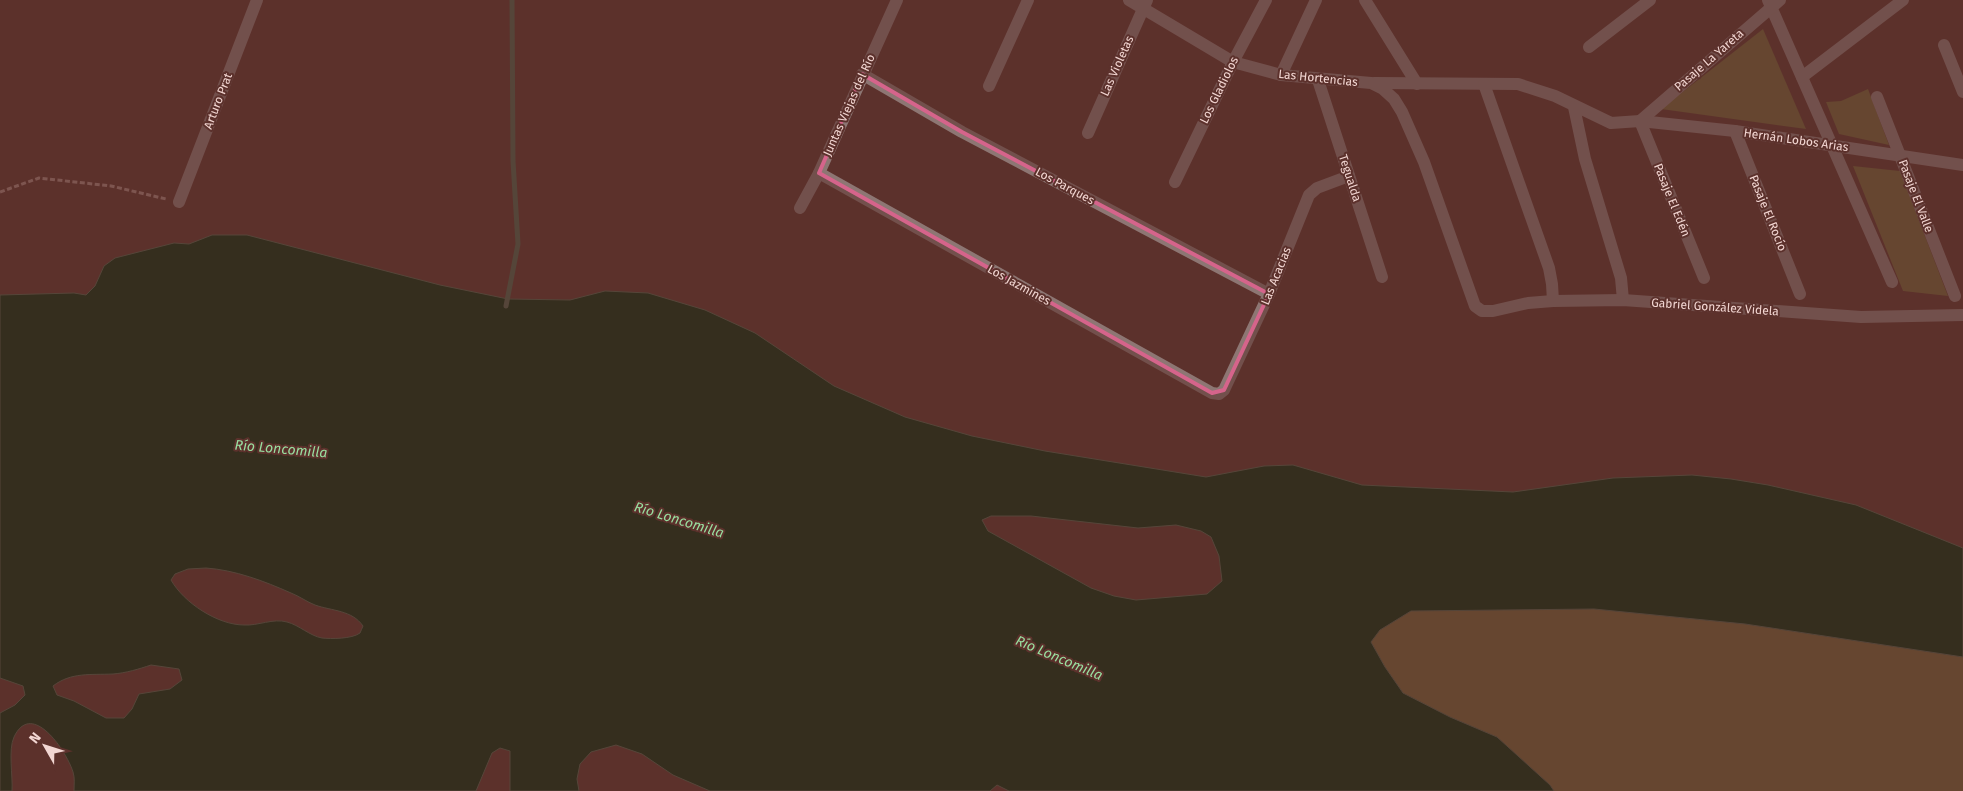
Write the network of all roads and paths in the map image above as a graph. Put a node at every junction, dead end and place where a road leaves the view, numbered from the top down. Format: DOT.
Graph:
graph roads {
  1 [pos="257,0"];
  2 [pos="896,0"];
  3 [pos="1028,0"];
  4 [pos="1129,0"];
  5 [pos="1266,0"];
  6 [pos="1316,0"];
  7 [pos="1365,0"];
  8 [pos="1650,0"];
  9 [pos="1904,0"];
  10 [pos="1773,2"];
  11 [pos="1145,4"];
  12 [pos="1944,45"];
  13 [pos="1589,46"];
  14 [pos="1233,62"];
  15 [pos="862,74"];
  16 [pos="1281,75"];
  17 [pos="1802,77"];
  18 [pos="1318,80"];
  19 [pos="1371,83"];
  20 [pos="1417,84"];
  21 [pos="1484,84"];
  22 [pos="989,86"];
  23 [pos="1963,92"];
  24 [pos="1877,97"];
  25 [pos="1574,107"];
  26 [pos="1634,122"];
  27 [pos="1735,131"];
  28 [pos="1088,133"];
  29 [pos="1831,144"];
  30 [pos="1901,157"];
  31 [pos="1963,165"];
  32 [pos="819,174"];
  33 [pos="1349,176"];
  34 [pos="1175,182"];
  35 [pos="0,192"];
  36 [pos="179,202"];
  37 [pos="800,208"];
  38 [pos="1382,277"];
  39 [pos="1704,278"];
  40 [pos="1892,282"];
  41 [pos="1269,294"];
  42 [pos="1800,294"];
  43 [pos="1955,296"];
  44 [pos="1473,300"];
  45 [pos="1623,300"];
  46 [pos="1553,301"];
  47 [pos="1963,315"];
  48 [pos="1219,394"];
  1 -- 36 [label="street, Arturo Prat"];
  2 -- 15 [label="street, Juntas Viejas del Río"];
  3 -- 22 [label="street"];
  4 -- 11 [label="street, Las Hortencias"];
  5 -- 14 [label="street, Los Gladiolos"];
  6 -- 16 [label="street"];
  7 -- 20 [label="street"];
  8 -- 13 [label="street"];
  9 -- 17 [label="street"];
  10 -- 17 [label="street"];
  10 -- 26 [label="street, Pasaje La Yareta"];
  11 -- 14 [label="street, Las Hortencias"];
  11 -- 28 [label="street, Las Violetas"];
  12 -- 23 [label="street"];
  14 -- 16 [label="street, Las Hortencias"];
  14 -- 34 [label="street, Los Gladiolos"];
  15 -- 32 [label="street, Juntas Viejas del Río"];
  15 -- 41 [label="street, Los Parques"];
  16 -- 18 [label="street, Las Hortencias"];
  17 -- 29 [label="street"];
  18 -- 19 [label="street, Las Hortencias"];
  18 -- 33 [label="street, Tegualda"];
  19 -- 20 [label="street, Hernán Lobos Arias"];
  19 -- 44 [label="street, Las Hortencias"];
  20 -- 21 [label="street, Hernán Lobos Arias"];
  21 -- 25 [label="street, Hernán Lobos Arias"];
  21 -- 46 [label="street"];
  24 -- 30 [label="street, Pasaje El Valle"];
  25 -- 26 [label="street, Hernán Lobos Arias"];
  25 -- 45 [label="street"];
  26 -- 27 [label="street, Hernán Lobos Arias"];
  26 -- 39 [label="street, Pasaje El Edén"];
  27 -- 29 [label="street, Hernán Lobos Arias"];
  27 -- 42 [label="street, Pasaje El Rocío"];
  29 -- 30 [label="street, Hernán Lobos Arias"];
  29 -- 40 [label="street"];
  30 -- 31 [label="street, Hernán Lobos Arias"];
  30 -- 43 [label="street, Pasaje El Valle"];
  32 -- 37 [label="street, Juntas Viejas del Río"];
  32 -- 48 [label="street, Los Jazmines"];
  33 -- 38 [label="street, Tegualda"];
  33 -- 41 [label="street, Las Acacias"];
  35 -- 36 [label="path"];
  41 -- 48 [label="street, Las Acacias"];
  44 -- 46 [label="street, Gabriel González Videla"];
  45 -- 46 [label="street, Gabriel González Videla"];
  45 -- 47 [label="street, Gabriel González Videla"];
}
